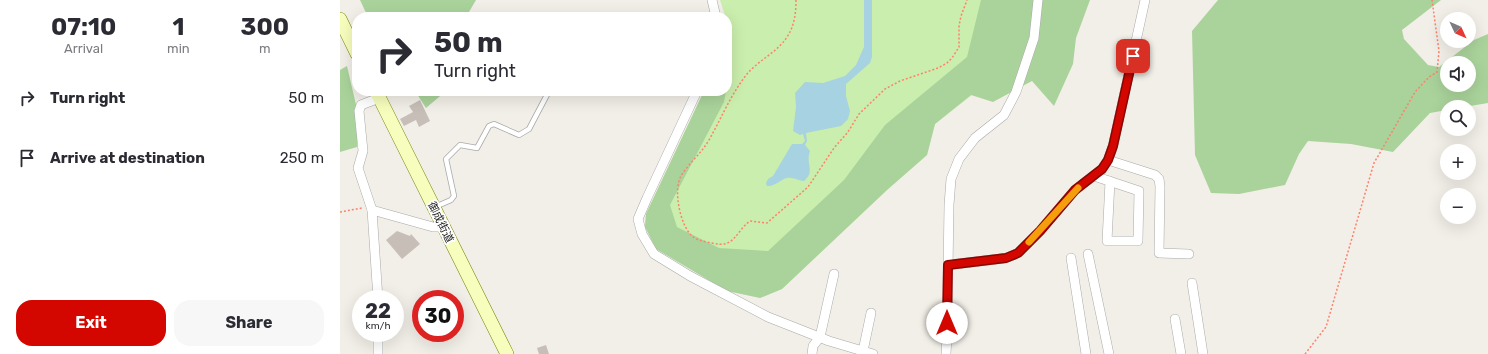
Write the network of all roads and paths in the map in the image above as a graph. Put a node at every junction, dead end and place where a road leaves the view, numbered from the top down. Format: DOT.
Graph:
graph roads {
  1 [pos="712,0"];
  2 [pos="796,0"];
  3 [pos="967,0"];
  4 [pos="1038,0"];
  5 [pos="1145,0"];
  6 [pos="1432,0"];
  7 [pos="715,12"];
  8 [pos="340,19"];
  9 [pos="352,44"];
  10 [pos="374,96"];
  11 [pos="378,96"];
  12 [pos="546,96"];
  13 [pos="695,96"];
  14 [pos="1108,160"];
  15 [pos="1094,176"];
  16 [pos="1110,181"];
  17 [pos="434,207"];
  18 [pos="372,208"];
  19 [pos="340,212"];
  20 [pos="443,227"];
  21 [pos="1088,254"];
  22 [pos="1189,254"];
  23 [pos="1071,258"];
  24 [pos="948,265"];
  25 [pos="834,274"];
  26 [pos="1192,283"];
  27 [pos="377,290"];
  28 [pos="871,313"];
  29 [pos="1175,319"];
  30 [pos="820,337"];
  31 [pos="378,342"];
  32 [pos="863,351"];
  33 [pos="378,354"];
  34 [pos="507,354"];
  35 [pos="812,354"];
  36 [pos="873,354"];
  37 [pos="946,354"];
  38 [pos="1086,354"];
  39 [pos="1109,354"];
  40 [pos="1181,354"];
  41 [pos="1203,354"];
  42 [pos="1305,354"];
  1 -- 7 [label="street"];
  2 -- 3 [label="path"];
  4 -- 24 [label="street"];
  5 -- 14 [label="street"];
  6 -- 42 [label="path"];
  8 -- 9 [label="street"];
  10 -- 18 [label="street"];
  11 -- 17 [label="street, 御成街道"];
  12 -- 17 [label="lane"];
  13 -- 30 [label="street"];
  14 -- 15 [label="street"];
  14 -- 22 [label="street"];
  15 -- 16 [label="street"];
  15 -- 24 [label="street"];
  16 -- 16 [label="street"];
  17 -- 20 [label="street, 御成街道"];
  18 -- 19 [label="path"];
  18 -- 20 [label="street"];
  18 -- 27 [label="street"];
  20 -- 34 [label="street, 御成街道"];
  21 -- 39 [label="street"];
  23 -- 38 [label="street"];
  24 -- 37 [label="street"];
  25 -- 30 [label="street"];
  26 -- 41 [label="street"];
  28 -- 32 [label="street"];
  29 -- 40 [label="street"];
  30 -- 32 [label="street"];
  30 -- 35 [label="street"];
  31 -- 33 [label="street"];
  32 -- 36 [label="street"];
}
